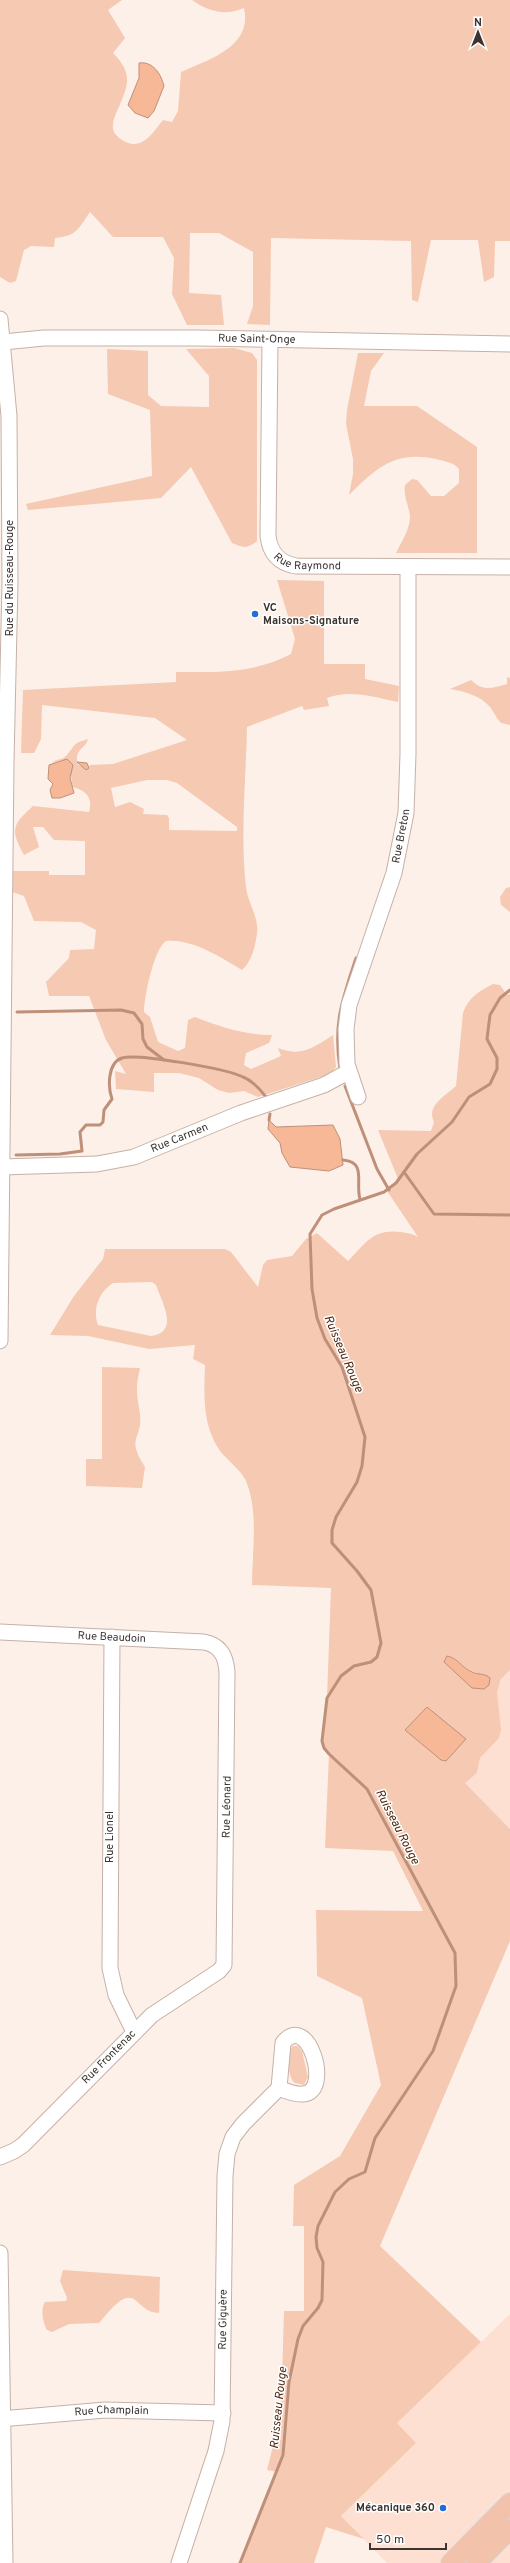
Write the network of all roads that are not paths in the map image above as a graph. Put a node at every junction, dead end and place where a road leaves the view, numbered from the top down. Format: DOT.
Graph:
graph roads {
  1 [pos="0,319"];
  2 [pos="270,340"];
  3 [pos="4,342"];
  4 [pos="510,344"];
  5 [pos="3,379"];
  6 [pos="5,519"];
  7 [pos="408,567"];
  8 [pos="510,568"];
  9 [pos="348,1072"];
  10 [pos="358,1096"];
  11 [pos="2,1167"];
  12 [pos="0,1341"];
  13 [pos="0,1632"];
  14 [pos="112,1637"];
  15 [pos="221,1650"];
  16 [pos="224,1965"];
  17 [pos="134,2032"];
  18 [pos="279,2088"];
  19 [pos="0,2157"];
  20 [pos="0,2253"];
  21 [pos="1,2326"];
  22 [pos="223,2413"];
  23 [pos="2,2419"];
  24 [pos="510,2503"];
  25 [pos="510,2529"];
  26 [pos="6,2563"];
  27 [pos="179,2563"];
  28 [pos="451,2563"];
  29 [pos="476,2563"];
  1 -- 3 [label="street, Rue du Ruisseau-Rouge"];
  2 -- 3 [label="street, Rue Saint-Onge"];
  2 -- 4 [label="street, Rue Saint-Onge"];
  2 -- 7 [label="street, Rue Raymond"];
  3 -- 5 [label="street, Rue du Ruisseau-Rouge"];
  5 -- 6 [label="street, Rue du Ruisseau-Rouge"];
  6 -- 11 [label="street, Rue du Ruisseau-Rouge"];
  7 -- 8 [label="street, Rue Raymond"];
  7 -- 9 [label="street, Rue Breton"];
  9 -- 10 [label="street, Rue Breton"];
  9 -- 11 [label="street, Rue Carmen"];
  11 -- 12 [label="street, Rue du Ruisseau-Rouge"];
  13 -- 14 [label="street, Rue Beaudoin"];
  14 -- 15 [label="street, Rue Beaudoin"];
  14 -- 17 [label="street, Rue Lionel"];
  15 -- 16 [label="street, Rue Léonard"];
  16 -- 17 [label="street, Rue Frontenac"];
  17 -- 19 [label="street, Rue Frontenac"];
  18 -- 22 [label="street, Rue Giguère"];
  20 -- 21 [label="street"];
  21 -- 23 [label="street"];
  22 -- 23 [label="street, Rue Champlain"];
  22 -- 27 [label="street, Rue Giguère"];
  23 -- 26 [label="street"];
  24 -- 28 [label="main road"];
  25 -- 29 [label="main road"];
}
